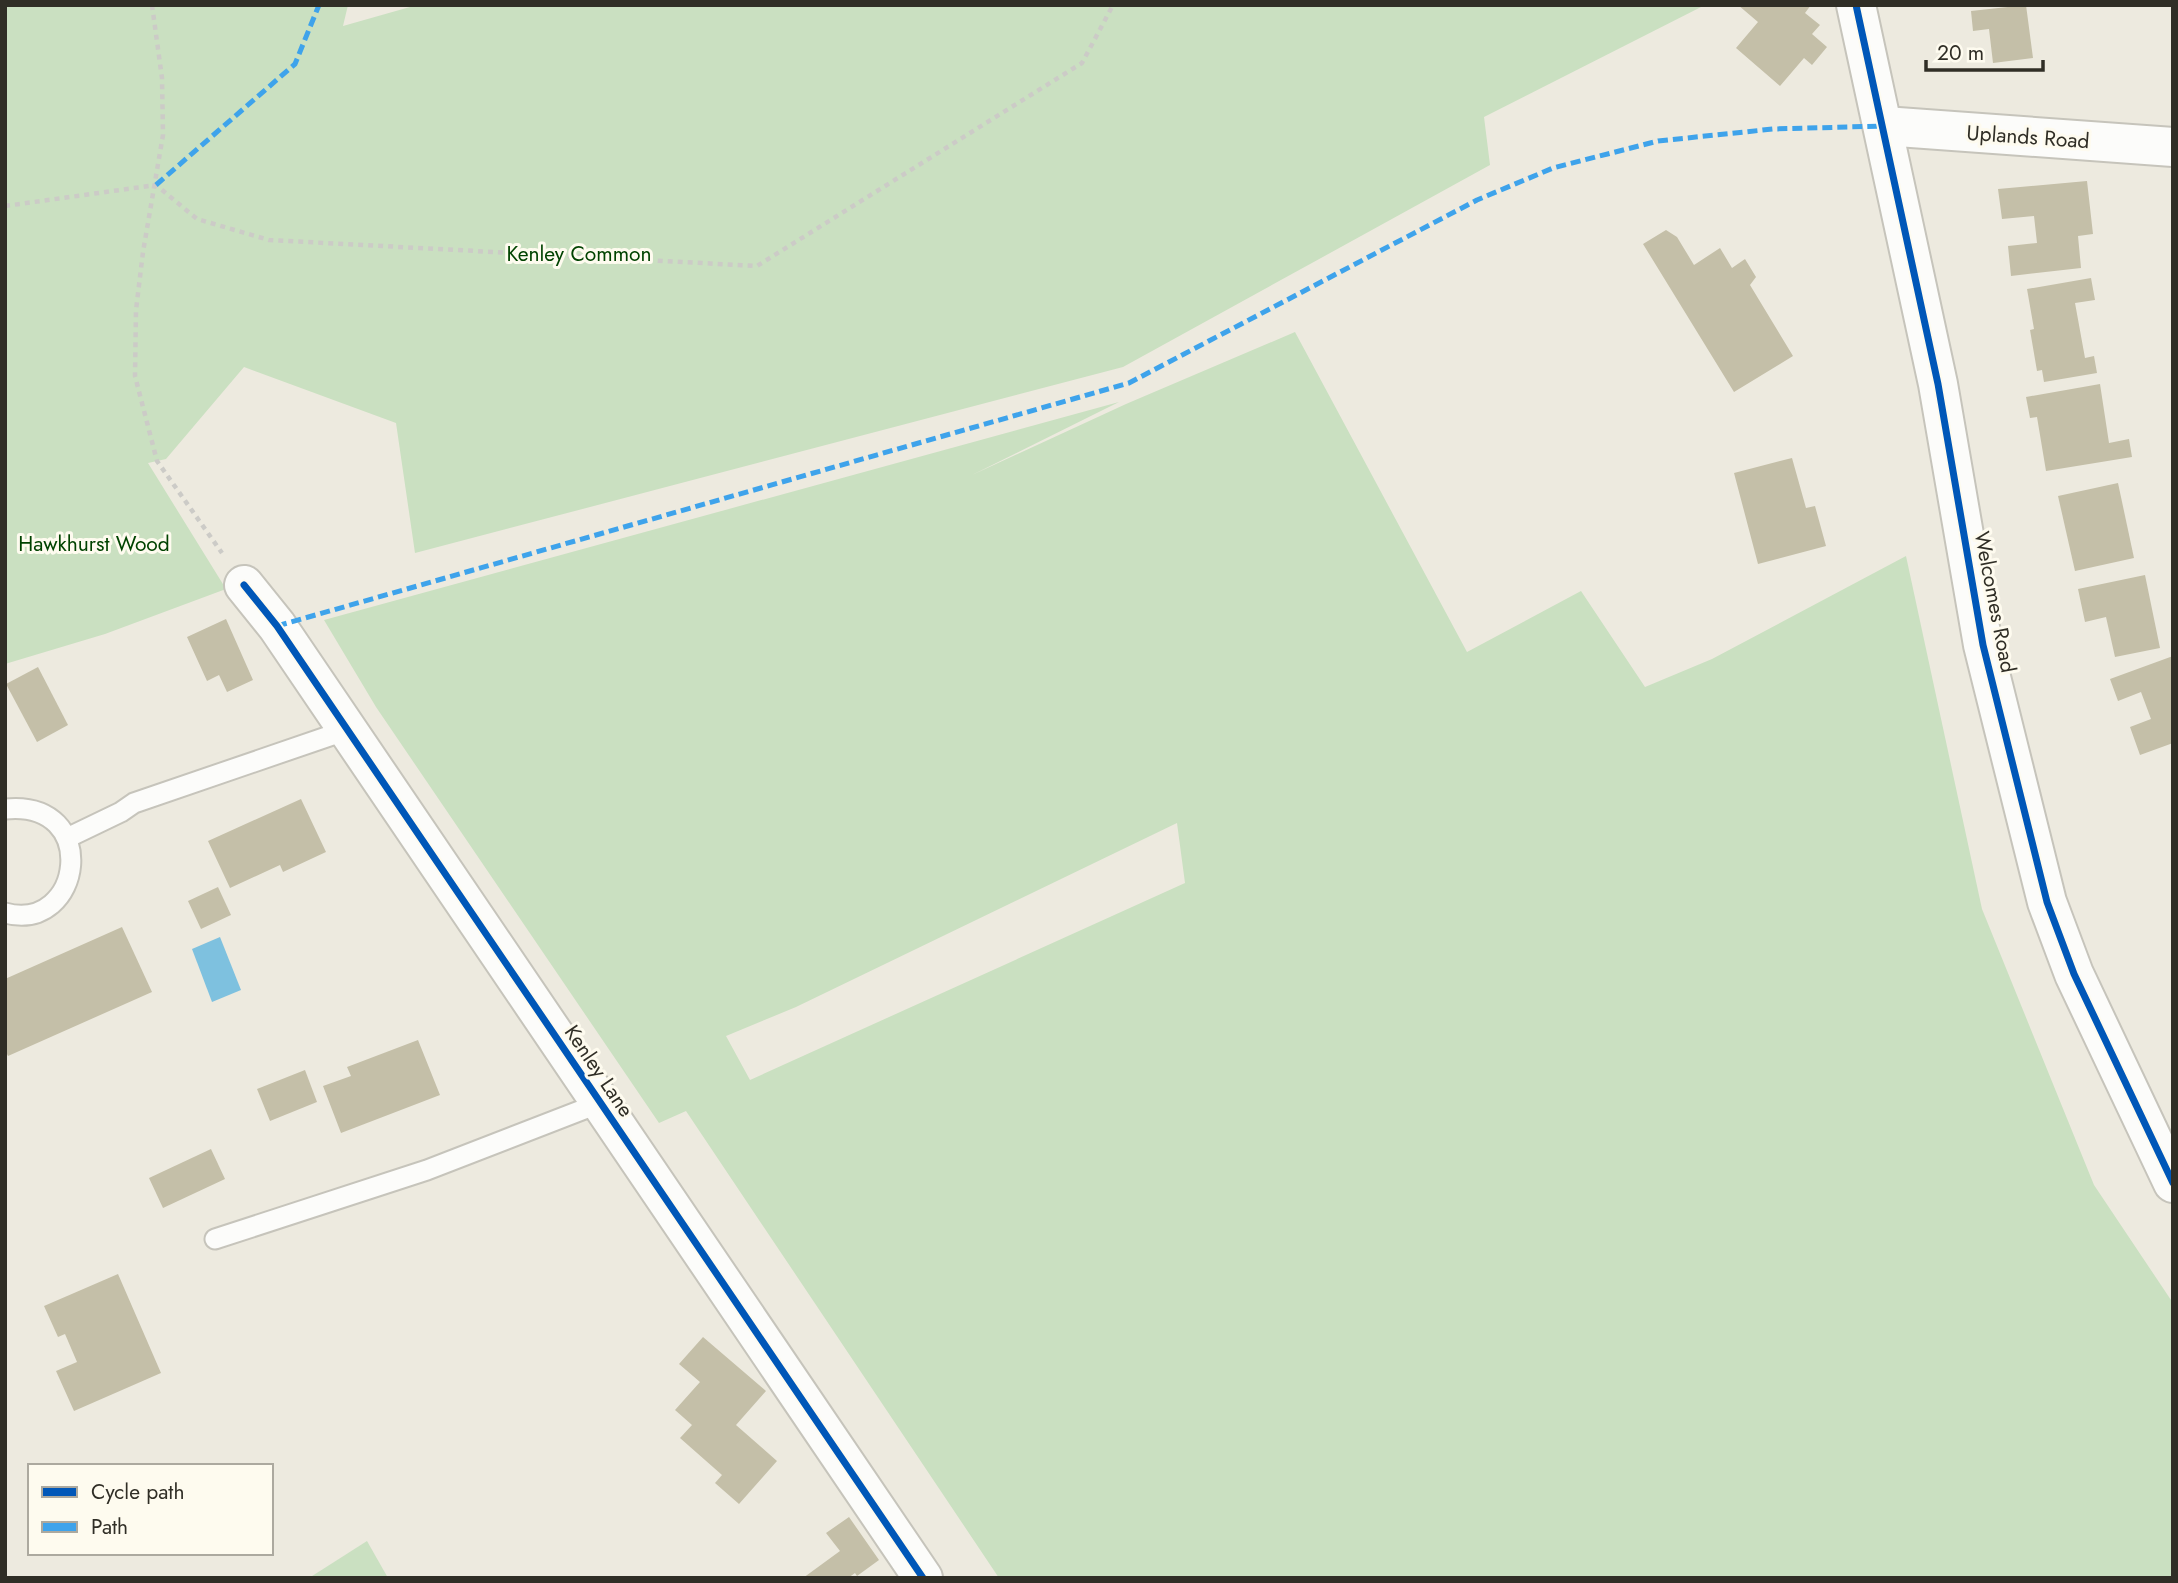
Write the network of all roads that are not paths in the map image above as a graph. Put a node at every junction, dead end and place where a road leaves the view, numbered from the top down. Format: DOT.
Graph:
graph roads {
  1 [pos="1856,5"];
  2 [pos="1884,126"];
  3 [pos="2173,147"];
  4 [pos="244,585"];
  5 [pos="347,730"];
  6 [pos="5,809"];
  7 [pos="68,838"];
  8 [pos="5,913"];
  9 [pos="600,1103"];
  10 [pos="2173,1183"];
  11 [pos="215,1240"];
  12 [pos="923,1578"];
  1 -- 2 [label="street, Welcomes Road"];
  2 -- 3 [label="street, Uplands Road"];
  2 -- 10 [label="street, Welcomes Road"];
  4 -- 5 [label="street, Kenley Lane"];
  5 -- 7 [label="lane"];
  5 -- 9 [label="street, Kenley Lane"];
  6 -- 7 [label="lane"];
  7 -- 8 [label="lane"];
  9 -- 11 [label="lane"];
  9 -- 12 [label="street, Kenley Lane"];
}
